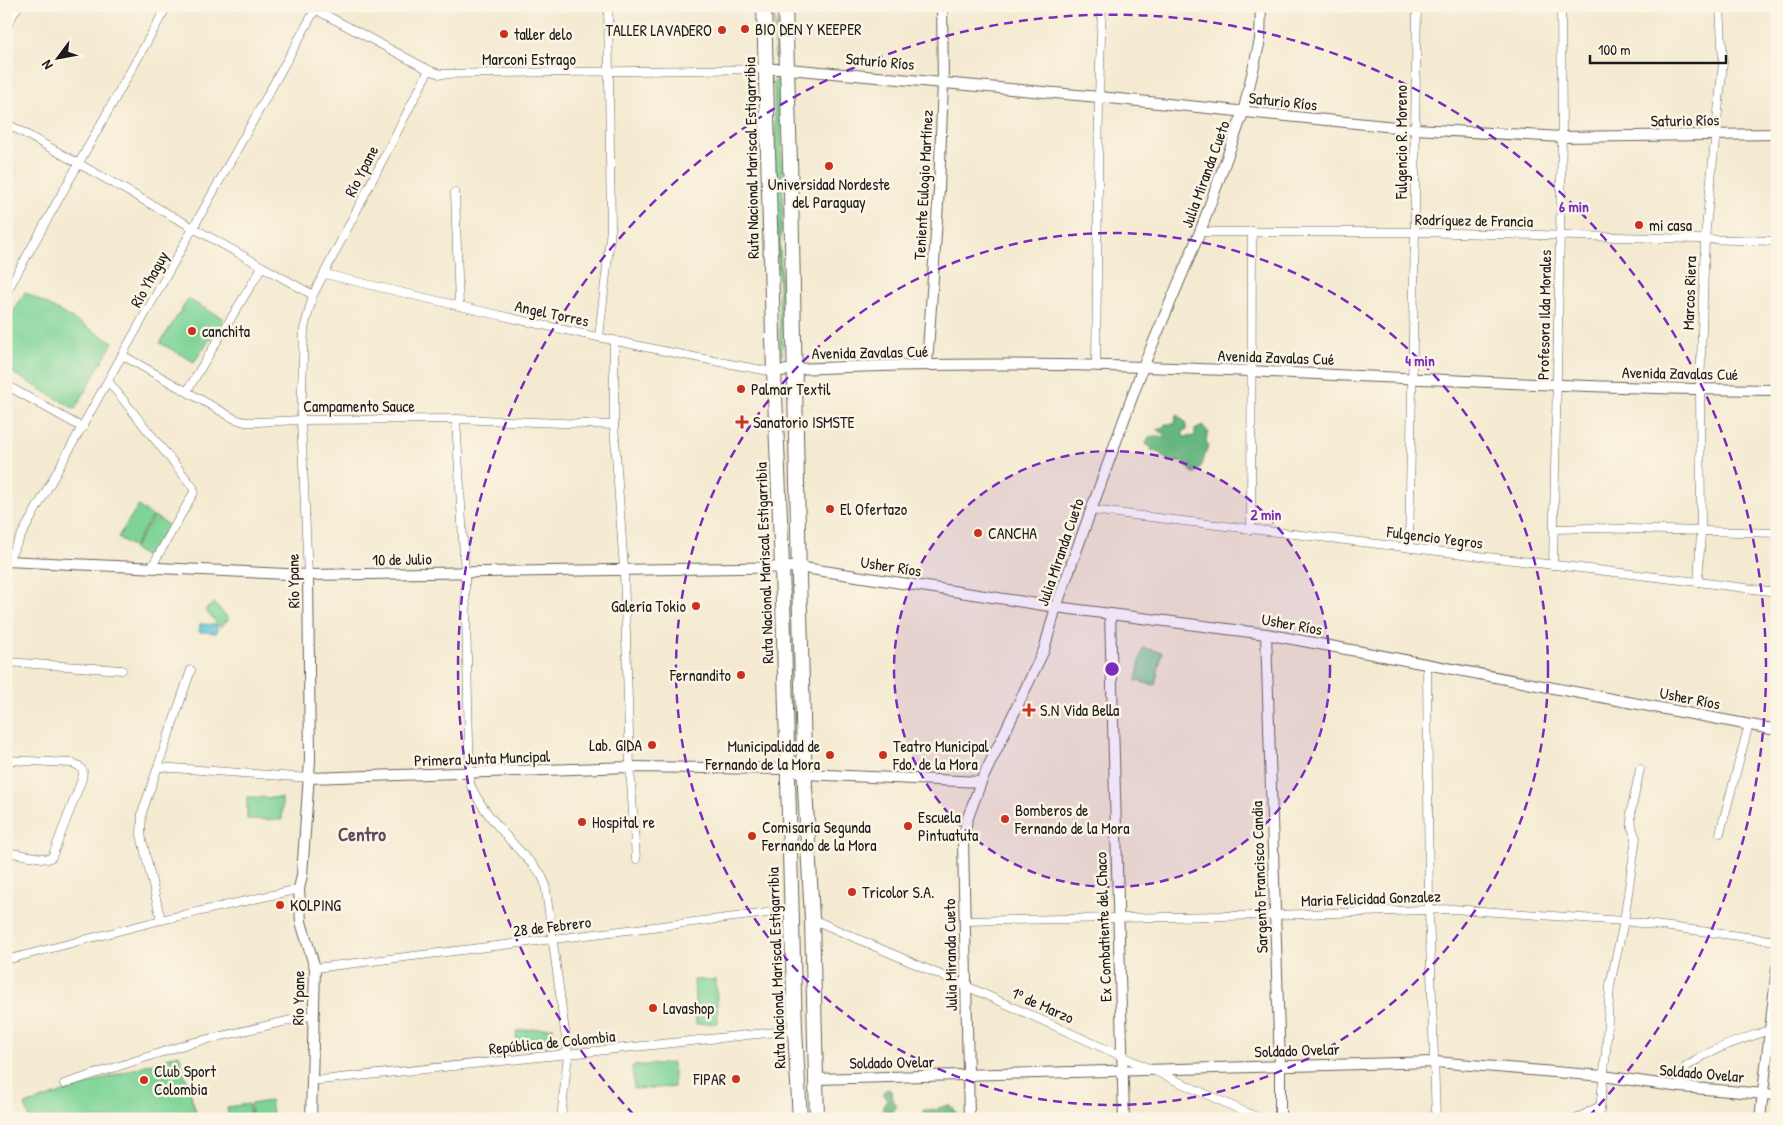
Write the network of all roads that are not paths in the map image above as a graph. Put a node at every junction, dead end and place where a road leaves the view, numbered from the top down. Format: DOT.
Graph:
graph roads {
  1 [pos="18,6"];
  2 [pos="167,6"];
  3 [pos="608,6"];
  4 [pos="764,6"];
  5 [pos="785,6"];
  6 [pos="942,6"];
  7 [pos="1102,6"];
  8 [pos="1261,6"];
  9 [pos="1417,6"];
  10 [pos="1561,6"];
  11 [pos="1720,6"];
  12 [pos="312,8"];
  13 [pos="6,27"];
  14 [pos="788,68"];
  15 [pos="766,69"];
  16 [pos="429,70"];
  17 [pos="608,72"];
  18 [pos="942,82"];
  19 [pos="1099,97"];
  20 [pos="1243,113"];
  21 [pos="6,123"];
  22 [pos="1414,129"];
  23 [pos="1716,134"];
  24 [pos="1777,134"];
  25 [pos="1562,137"];
  26 [pos="79,164"];
  27 [pos="455,192"];
  28 [pos="194,228"];
  29 [pos="1252,231"];
  30 [pos="1200,232"];
  31 [pos="1415,232"];
  32 [pos="1559,236"];
  33 [pos="1705,238"];
  34 [pos="1777,241"];
  35 [pos="262,267"];
  36 [pos="325,274"];
  37 [pos="6,293"];
  38 [pos="313,295"];
  39 [pos="459,306"];
  40 [pos="598,337"];
  41 [pos="614,340"];
  42 [pos="122,355"];
  43 [pos="926,365"];
  44 [pos="1096,366"];
  45 [pos="1143,367"];
  46 [pos="795,369"];
  47 [pos="1253,371"];
  48 [pos="774,372"];
  49 [pos="1412,378"];
  50 [pos="108,381"];
  51 [pos="6,385"];
  52 [pos="1557,385"];
  53 [pos="187,390"];
  54 [pos="1700,390"];
  55 [pos="1777,390"];
  56 [pos="456,419"];
  57 [pos="301,420"];
  58 [pos="614,425"];
  59 [pos="83,428"];
  60 [pos="1091,510"];
  61 [pos="1554,528"];
  62 [pos="1251,530"];
  63 [pos="1701,532"];
  64 [pos="1777,533"];
  65 [pos="1409,547"];
  66 [pos="7,561"];
  67 [pos="1553,564"];
  68 [pos="782,567"];
  69 [pos="798,567"];
  70 [pos="151,568"];
  71 [pos="624,570"];
  72 [pos="465,574"];
  73 [pos="308,575"];
  74 [pos="1698,582"];
  75 [pos="1777,592"];
  76 [pos="1056,607"];
  77 [pos="1110,614"];
  78 [pos="1266,634"];
  79 [pos="6,662"];
  80 [pos="1427,664"];
  81 [pos="122,670"];
  82 [pos="191,670"];
  83 [pos="1749,724"];
  84 [pos="1777,730"];
  85 [pos="6,760"];
  86 [pos="159,767"];
  87 [pos="630,767"];
  88 [pos="1640,768"];
  89 [pos="788,769"];
  90 [pos="468,773"];
  91 [pos="805,774"];
  92 [pos="310,778"];
  93 [pos="981,782"];
  94 [pos="1720,833"];
  95 [pos="6,852"];
  96 [pos="636,859"];
  97 [pos="299,890"];
  98 [pos="792,910"];
  99 [pos="1429,910"];
  100 [pos="1275,915"];
  101 [pos="1118,919"];
  102 [pos="161,920"];
  103 [pos="812,920"];
  104 [pos="964,921"];
  105 [pos="1624,921"];
  106 [pos="552,940"];
  107 [pos="1777,940"];
  108 [pos="6,960"];
  109 [pos="315,968"];
  110 [pos="1777,968"];
  111 [pos="966,986"];
  112 [pos="313,1015"];
  113 [pos="795,1030"];
  114 [pos="1769,1030"];
  115 [pos="568,1054"];
  116 [pos="814,1054"];
  117 [pos="796,1055"];
  118 [pos="1122,1056"];
  119 [pos="1434,1062"];
  120 [pos="1280,1066"];
  121 [pos="1152,1070"];
  122 [pos="1122,1071"];
  123 [pos="968,1075"];
  124 [pos="1603,1076"];
  125 [pos="816,1079"];
  126 [pos="311,1081"];
  127 [pos="64,1084"];
  128 [pos="1681,1087"];
  129 [pos="1763,1093"];
  130 [pos="1777,1095"];
  131 [pos="1600,1106"];
  132 [pos="311,1119"];
  133 [pos="561,1119"];
  134 [pos="800,1119"];
  135 [pos="817,1119"];
  136 [pos="970,1119"];
  137 [pos="1124,1119"];
  138 [pos="1261,1119"];
  139 [pos="1280,1119"];
  140 [pos="1436,1119"];
  141 [pos="1576,1119"];
  142 [pos="1599,1119"];
  143 [pos="1760,1119"];
  1 -- 13 [label="street"];
  2 -- 26 [label="street"];
  3 -- 17 [label="street"];
  4 -- 15 [label="highway, Ruta Nacional Mariscal Estigarribia"];
  5 -- 14 [label="highway"];
  6 -- 18 [label="street, Teniente Eulogio Martínez"];
  7 -- 19 [label="street"];
  8 -- 20 [label="street, Julia Miranda Cueto"];
  9 -- 22 [label="street, Fulgencio R. Moreno"];
  10 -- 25 [label="street, Profesora Ilda Morales"];
  11 -- 23 [label="street, Marcos Riera"];
  12 -- 16 [label="street, Marconi Estrago"];
  12 -- 28 [label="street, Río Yhaguy"];
  14 -- 15 [label="street, Saturio Ríos"];
  14 -- 18 [label="street, Saturio Ríos"];
  14 -- 46 [label="highway"];
  15 -- 17 [label="street, Marconi Estrago"];
  15 -- 48 [label="highway, Ruta Nacional Mariscal Estigarribia"];
  16 -- 17 [label="street, Marconi Estrago"];
  16 -- 36 [label="street, Río Ypane"];
  17 -- 40 [label="street"];
  18 -- 19 [label="street, Saturio Ríos"];
  18 -- 43 [label="street, Teniente Eulogio Martínez"];
  19 -- 20 [label="street, Saturio Ríos"];
  19 -- 44 [label="street"];
  20 -- 22 [label="street, Saturio Ríos"];
  20 -- 30 [label="street, Julia Miranda Cueto"];
  21 -- 26 [label="street"];
  22 -- 25 [label="street, Saturio Ríos"];
  22 -- 31 [label="street, Fulgencio R. Moreno"];
  23 -- 24 [label="street, Saturio Ríos"];
  23 -- 25 [label="street, Saturio Ríos"];
  23 -- 33 [label="street, Marcos Riera"];
  25 -- 32 [label="street, Profesora Ilda Morales"];
  26 -- 28 [label="street"];
  26 -- 37 [label="street"];
  27 -- 39 [label="street"];
  28 -- 35 [label="street"];
  28 -- 42 [label="street, Río Yhaguy"];
  29 -- 30 [label="street, Rodríguez de Francia"];
  29 -- 31 [label="street, Rodríguez de Francia"];
  29 -- 47 [label="street"];
  30 -- 45 [label="street, Julia Miranda Cueto"];
  31 -- 32 [label="street, Rodríguez de Francia"];
  31 -- 49 [label="street, Fulgencio R. Moreno"];
  32 -- 33 [label="street, Rodríguez de Francia"];
  32 -- 52 [label="street, Profesora Ilda Morales"];
  33 -- 34 [label="street, Rodríguez de Francia"];
  33 -- 54 [label="street, Marcos Riera"];
  35 -- 38 [label="street"];
  35 -- 53 [label="street"];
  36 -- 38 [label="street, Río Ypane"];
  36 -- 39 [label="street, Angel Torres"];
  38 -- 57 [label="street, Río Ypane"];
  39 -- 40 [label="street, Angel Torres"];
  40 -- 41 [label="street, Angel Torres"];
  41 -- 48 [label="street, Angel Torres"];
  41 -- 58 [label="street"];
  42 -- 50 [label="street, Río Yhaguy"];
  42 -- 53 [label="street, Campamento Sauce"];
  43 -- 44 [label="street, Avenida Zavalas Cué"];
  43 -- 46 [label="street, Avenida Zavalas Cué"];
  44 -- 45 [label="street, Avenida Zavalas Cué"];
  45 -- 47 [label="street, Avenida Zavalas Cué"];
  45 -- 60 [label="street, Julia Miranda Cueto"];
  46 -- 48 [label="street, Avenida Zavalas Cué"];
  46 -- 69 [label="highway"];
  47 -- 49 [label="street, Avenida Zavalas Cué"];
  47 -- 62 [label="street"];
  48 -- 68 [label="highway, Ruta Nacional Mariscal Estigarribia"];
  49 -- 52 [label="street, Avenida Zavalas Cué"];
  49 -- 65 [label="street, Fulgencio R. Moreno"];
  50 -- 59 [label="street, Río Yhaguy"];
  50 -- 70 [label="street"];
  51 -- 59 [label="street"];
  52 -- 54 [label="street, Avenida Zavalas Cué"];
  52 -- 61 [label="street, Profesora Ilda Morales"];
  53 -- 57 [label="street, Campamento Sauce"];
  54 -- 55 [label="street, Avenida Zavalas Cué"];
  54 -- 63 [label="street, Marcos Riera"];
  56 -- 57 [label="street, Campamento Sauce"];
  56 -- 58 [label="street, Campamento Sauce"];
  56 -- 72 [label="street"];
  57 -- 73 [label="street, Río Ypane"];
  58 -- 71 [label="street"];
  59 -- 66 [label="street, Río Yhaguy"];
  60 -- 62 [label="street, Fulgencio Yegros"];
  60 -- 76 [label="street, Julia Miranda Cueto"];
  61 -- 63 [label="street"];
  61 -- 67 [label="street, Profesora Ilda Morales"];
  62 -- 65 [label="street, Fulgencio Yegros"];
  63 -- 64 [label="street"];
  63 -- 74 [label="street, Marcos Riera"];
  65 -- 67 [label="street, Fulgencio Yegros"];
  66 -- 70 [label="street, 10 de Julio"];
  67 -- 74 [label="street, Fulgencio Yegros"];
  68 -- 69 [label="street, 10 de Julio"];
  68 -- 71 [label="street, 10 de Julio"];
  68 -- 89 [label="highway, Ruta Nacional Mariscal Estigarribia"];
  69 -- 76 [label="street, Usher Ríos"];
  69 -- 91 [label="highway"];
  70 -- 73 [label="street, 10 de Julio"];
  71 -- 72 [label="street, 10 de Julio"];
  71 -- 87 [label="street"];
  72 -- 73 [label="street, 10 de Julio"];
  72 -- 90 [label="street"];
  73 -- 92 [label="street, Río Ypane"];
  74 -- 75 [label="street, Fulgencio Yegros"];
  76 -- 77 [label="street, Usher Ríos"];
  76 -- 93 [label="street, Julia Miranda Cueto"];
  77 -- 78 [label="street, Usher Ríos"];
  77 -- 101 [label="street, Ex Combatiente del Chaco"];
  78 -- 80 [label="street, Usher Ríos"];
  78 -- 100 [label="street, Sargento Francisco Candia"];
  79 -- 81 [label="street"];
  80 -- 83 [label="street, Usher Ríos"];
  80 -- 99 [label="street"];
  82 -- 86 [label="street"];
  83 -- 84 [label="street, Usher Ríos"];
  83 -- 94 [label="street"];
  85 -- 95 [label="street"];
  86 -- 92 [label="street, Primera Junta Muncipal"];
  86 -- 102 [label="street"];
  87 -- 89 [label="street, Primera Junta Muncipal"];
  87 -- 90 [label="street, Primera Junta Muncipal"];
  87 -- 96 [label="street"];
  88 -- 105 [label="street"];
  89 -- 91 [label="street, Primera Junta Muncipal"];
  89 -- 98 [label="highway, Ruta Nacional Mariscal Estigarribia"];
  90 -- 92 [label="street, Primera Junta Muncipal"];
  90 -- 106 [label="street"];
  91 -- 93 [label="street, Primera Junta Muncipal"];
  91 -- 103 [label="highway"];
  92 -- 97 [label="street, Río Ypane"];
  93 -- 104 [label="street, Julia Miranda Cueto"];
  97 -- 102 [label="street"];
  97 -- 109 [label="street, Río Ypane"];
  98 -- 106 [label="street, 28 de Febrero"];
  98 -- 113 [label="highway, Ruta Nacional Mariscal Estigarribia"];
  99 -- 100 [label="street, Maria Felicidad Gonzalez"];
  99 -- 105 [label="street, Maria Felicidad Gonzalez"];
  99 -- 119 [label="street"];
  100 -- 101 [label="street, Maria Felicidad Gonzalez"];
  100 -- 120 [label="street, Sargento Francisco Candia"];
  101 -- 104 [label="street, Maria Felicidad Gonzalez"];
  101 -- 118 [label="street, Ex Combatiente del Chaco"];
  102 -- 108 [label="street"];
  103 -- 111 [label="street, 1º de Marzo"];
  103 -- 116 [label="highway"];
  104 -- 111 [label="street, Julia Miranda Cueto"];
  105 -- 107 [label="street, Maria Felicidad Gonzalez"];
  105 -- 124 [label="street"];
  106 -- 109 [label="street, 28 de Febrero"];
  106 -- 115 [label="street"];
  109 -- 112 [label="street, Río Ypane"];
  110 -- 114 [label="street"];
  111 -- 118 [label="street, 1º de Marzo"];
  111 -- 123 [label="street, Julia Miranda Cueto"];
  112 -- 126 [label="street, Río Ypane"];
  112 -- 127 [label="street"];
  113 -- 115 [label="street, República de Colombia"];
  113 -- 117 [label="highway, Ruta Nacional Mariscal Estigarribia"];
  114 -- 128 [label="street"];
  114 -- 129 [label="street"];
  115 -- 126 [label="street, República de Colombia"];
  115 -- 133 [label="street"];
  116 -- 117 [label="highway"];
  116 -- 125 [label="highway"];
  117 -- 134 [label="highway, Ruta Nacional Mariscal Estigarribia"];
  118 -- 121 [label="street, 1º de Marzo"];
  118 -- 122 [label="street, Ex Combatiente del Chaco"];
  119 -- 120 [label="street, Soldado Ovelar"];
  119 -- 124 [label="street, Soldado Ovelar"];
  119 -- 140 [label="street"];
  120 -- 121 [label="street, Soldado Ovelar"];
  120 -- 139 [label="street, Sargento Francisco Candia"];
  121 -- 122 [label="street, Soldado Ovelar"];
  121 -- 138 [label="street, 1º de Marzo"];
  122 -- 123 [label="street, Soldado Ovelar"];
  122 -- 137 [label="street, Ex Combatiente del Chaco"];
  123 -- 125 [label="street, Soldado Ovelar"];
  123 -- 136 [label="street, Julia Miranda Cueto"];
  124 -- 128 [label="street, Soldado Ovelar"];
  124 -- 131 [label="street"];
  125 -- 135 [label="highway"];
  126 -- 132 [label="street, Río Ypane"];
  128 -- 129 [label="street, Soldado Ovelar"];
  129 -- 130 [label="street, Soldado Ovelar"];
  129 -- 143 [label="street"];
  131 -- 141 [label="street"];
  131 -- 142 [label="street"];
}
